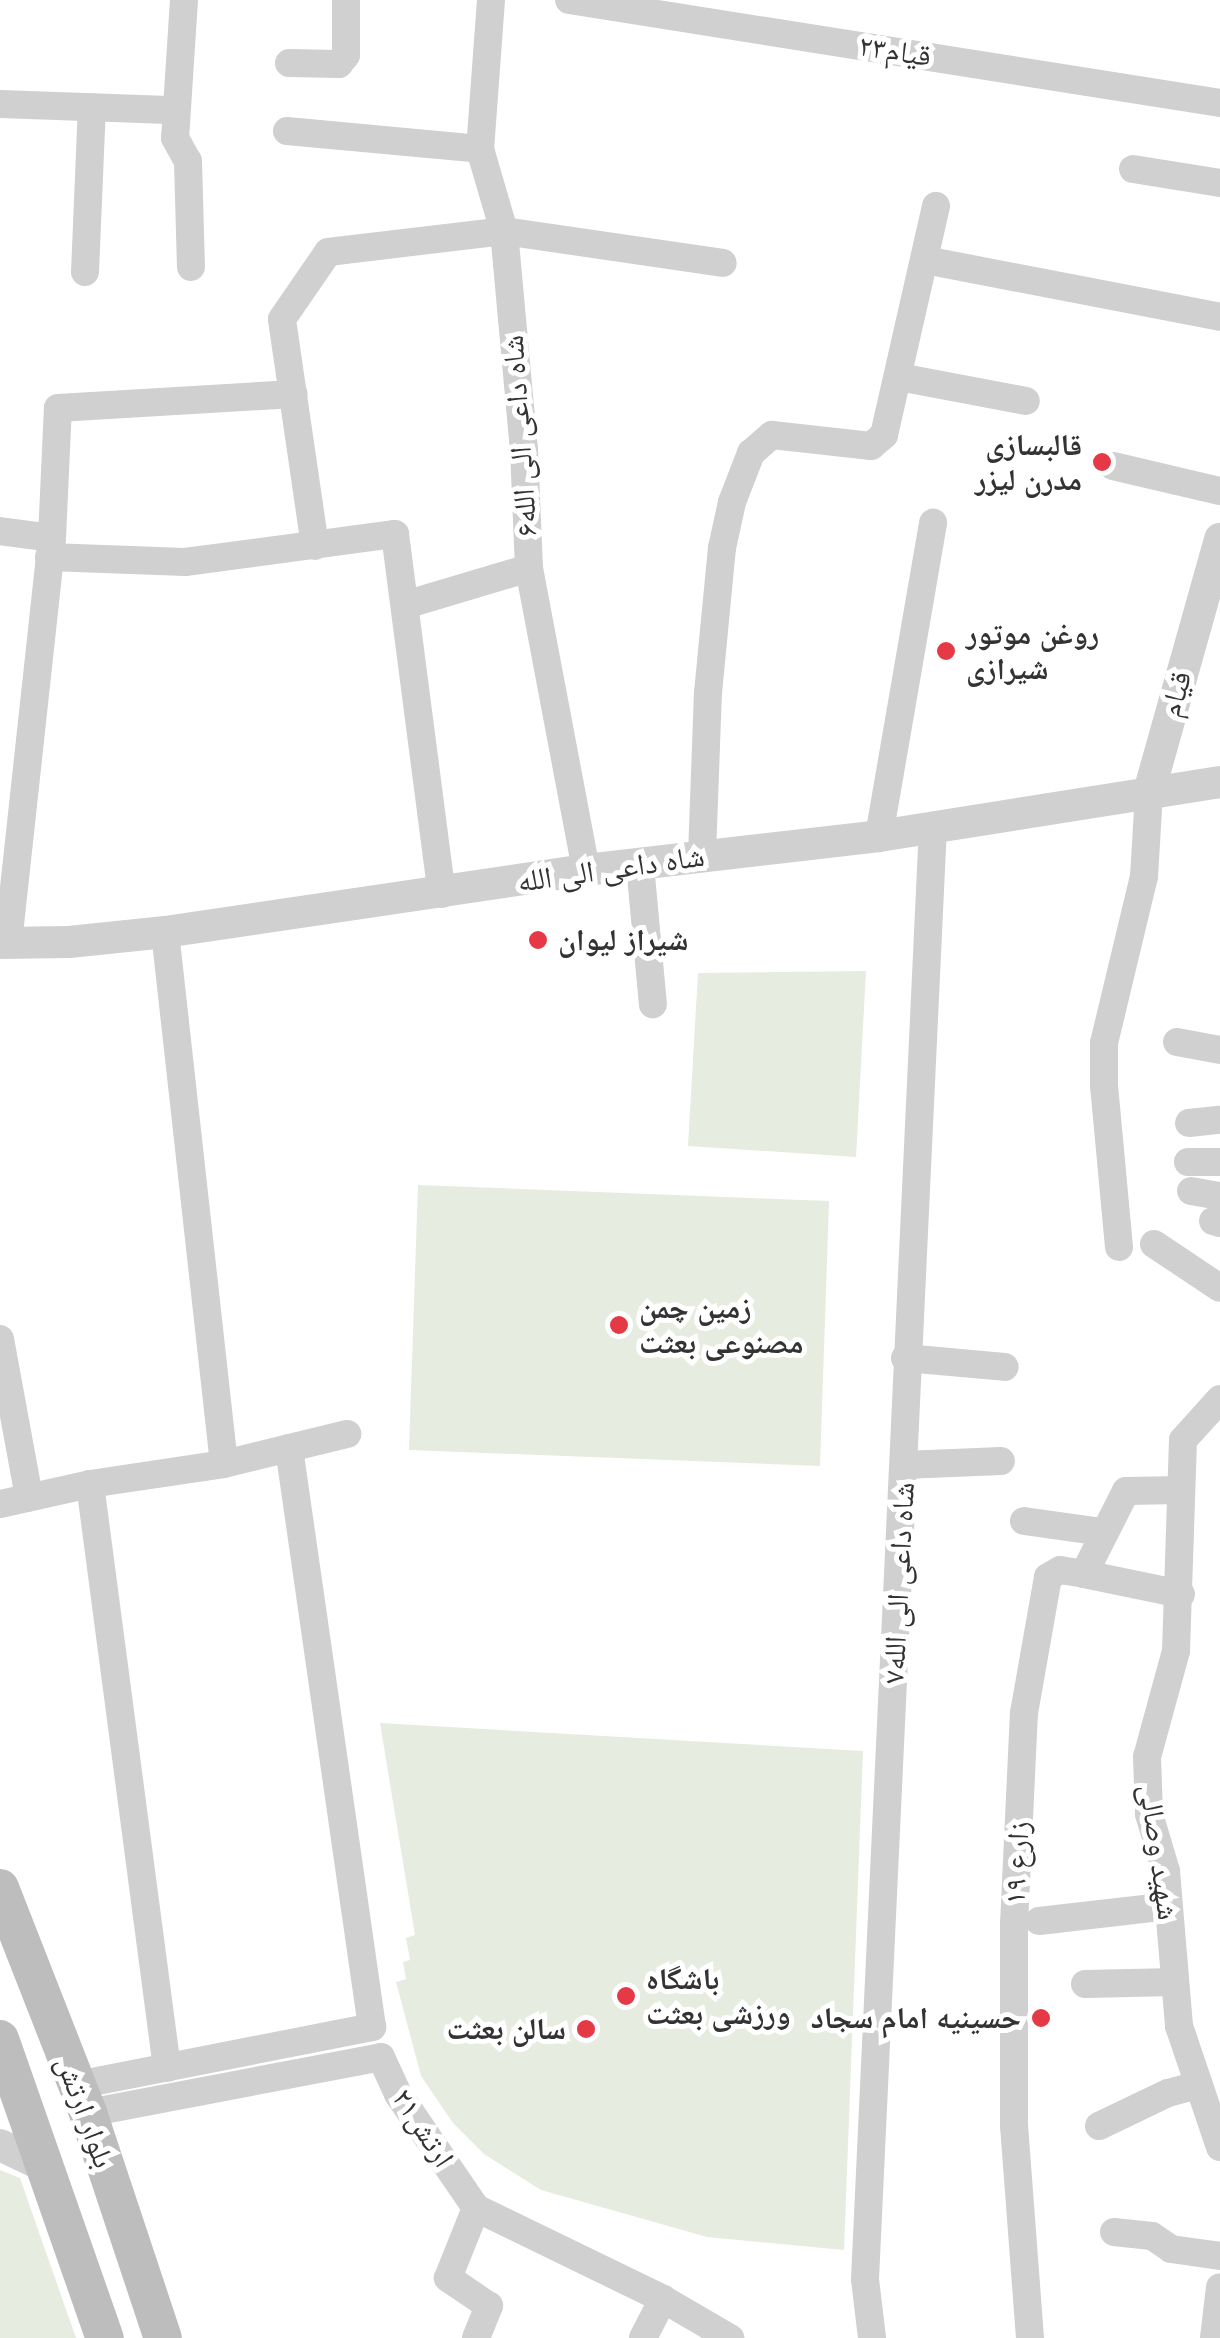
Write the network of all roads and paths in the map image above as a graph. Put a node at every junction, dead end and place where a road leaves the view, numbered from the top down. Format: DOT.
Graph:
graph roads {
  1 [pos="184,0"];
  2 [pos="346,0"];
  3 [pos="491,0"];
  4 [pos="569,0"];
  5 [pos="289,63"];
  6 [pos="1220,102"];
  7 [pos="0,104"];
  8 [pos="92,107"];
  9 [pos="176,110"];
  10 [pos="287,131"];
  11 [pos="480,149"];
  12 [pos="1132,168"];
  13 [pos="1220,183"];
  14 [pos="936,206"];
  15 [pos="504,231"];
  16 [pos="924,260"];
  17 [pos="722,263"];
  18 [pos="191,267"];
  19 [pos="84,272"];
  20 [pos="1220,317"];
  21 [pos="899,377"];
  22 [pos="294,394"];
  23 [pos="1026,401"];
  24 [pos="1113,466"];
  25 [pos="1220,491"];
  26 [pos="933,523"];
  27 [pos="0,532"];
  28 [pos="1220,539"];
  29 [pos="315,546"];
  30 [pos="50,548"];
  31 [pos="530,568"];
  32 [pos="405,605"];
  33 [pos="1220,782"];
  34 [pos="1149,792"];
  35 [pos="933,828"];
  36 [pos="880,836"];
  37 [pos="702,855"];
  38 [pos="640,865"];
  39 [pos="586,870"];
  40 [pos="442,894"];
  41 [pos="165,932"];
  42 [pos="4,943"];
  43 [pos="653,1004"];
  44 [pos="1177,1042"];
  45 [pos="1220,1050"];
  46 [pos="1220,1120"];
  47 [pos="1189,1123"];
  48 [pos="1188,1162"];
  49 [pos="1220,1162"];
  50 [pos="1191,1191"];
  51 [pos="1218,1213"];
  52 [pos="1154,1244"];
  53 [pos="1118,1247"];
  54 [pos="1220,1288"];
  55 [pos="0,1339"];
  56 [pos="905,1358"];
  57 [pos="1005,1366"];
  58 [pos="1220,1399"];
  59 [pos="348,1434"];
  60 [pos="289,1448"];
  61 [pos="1001,1461"];
  62 [pos="224,1464"];
  63 [pos="904,1465"];
  64 [pos="90,1484"];
  65 [pos="1180,1490"];
  66 [pos="29,1498"];
  67 [pos="0,1504"];
  68 [pos="1024,1521"];
  69 [pos="1102,1532"];
  70 [pos="1084,1574"];
  71 [pos="1181,1594"];
  72 [pos="0,1888"];
  73 [pos="1168,1906"];
  74 [pos="1039,1921"];
  75 [pos="1175,1982"];
  76 [pos="1085,1984"];
  77 [pos="3,2060"];
  78 [pos="167,2068"];
  79 [pos="1207,2090"];
  80 [pos="82,2099"];
  81 [pos="1100,2126"];
  82 [pos="0,2146"];
  83 [pos="1220,2148"];
  84 [pos="44,2166"];
  85 [pos="476,2208"];
  86 [pos="1114,2232"];
  87 [pos="1220,2256"];
  88 [pos="1220,2287"];
  89 [pos="663,2300"];
  90 [pos="105,2338"];
  91 [pos="163,2338"];
  92 [pos="476,2338"];
  93 [pos="643,2338"];
  94 [pos="730,2338"];
  95 [pos="872,2338"];
  96 [pos="1030,2338"];
  97 [pos="1214,2338"];
  1 -- 9 [label="street"];
  2 -- 5 [label="street"];
  3 -- 11 [label="street, شاه داعی الی الله۶"];
  4 -- 6 [label="street, قیام۲۳"];
  7 -- 8 [label="street"];
  8 -- 9 [label="street"];
  8 -- 19 [label="street"];
  9 -- 18 [label="street"];
  10 -- 11 [label="street"];
  11 -- 15 [label="street, شاه داعی الی الله۶"];
  12 -- 13 [label="street"];
  14 -- 16 [label="street"];
  15 -- 17 [label="street"];
  15 -- 22 [label="street"];
  15 -- 31 [label="street, شاه داعی الی الله۶"];
  16 -- 20 [label="street"];
  16 -- 21 [label="street"];
  21 -- 23 [label="street"];
  21 -- 37 [label="street"];
  22 -- 29 [label="street"];
  22 -- 30 [label="street"];
  24 -- 25 [label="street"];
  26 -- 36 [label="street"];
  27 -- 30 [label="street"];
  28 -- 34 [label="street, قیام"];
  29 -- 30 [label="street"];
  29 -- 32 [label="street"];
  30 -- 42 [label="street"];
  31 -- 32 [label="street"];
  31 -- 39 [label="street, شاه داعی الی الله۶"];
  32 -- 40 [label="street"];
  33 -- 34 [label="street, شاه داعی الی الله"];
  34 -- 35 [label="street, شاه داعی الی الله"];
  34 -- 53 [label="street"];
  35 -- 36 [label="street, شاه داعی الی الله"];
  35 -- 56 [label="street, شاه داعی الی الله۷"];
  36 -- 37 [label="street, شاه داعی الی الله"];
  37 -- 38 [label="street, شاه داعی الی الله"];
  38 -- 39 [label="street, شاه داعی الی الله"];
  38 -- 43 [label="street"];
  39 -- 40 [label="street, شاه داعی الی الله"];
  40 -- 41 [label="street, شاه داعی الی الله"];
  41 -- 42 [label="street, شاه داعی الی الله"];
  41 -- 62 [label="street"];
  44 -- 45 [label="street"];
  46 -- 47 [label="street"];
  48 -- 49 [label="street"];
  50 -- 51 [label="street"];
  52 -- 54 [label="street"];
  55 -- 66 [label="street"];
  56 -- 57 [label="street"];
  56 -- 63 [label="street, شاه داعی الی الله۷"];
  58 -- 65 [label="street, شهید وصالی"];
  59 -- 60 [label="street"];
  60 -- 62 [label="street"];
  60 -- 78 [label="street"];
  61 -- 63 [label="street"];
  62 -- 64 [label="street"];
  63 -- 95 [label="street, شاه داعی الی الله۷"];
  64 -- 66 [label="street"];
  64 -- 78 [label="street"];
  65 -- 69 [label="street"];
  65 -- 71 [label="street, شهید وصالی"];
  66 -- 67 [label="street"];
  68 -- 69 [label="street"];
  69 -- 70 [label="street"];
  70 -- 71 [label="street"];
  70 -- 96 [label="street, ۱۹ زارع"];
  71 -- 73 [label="street, شهید وصالی"];
  72 -- 80 [label="main road, بلوار ارتش"];
  73 -- 74 [label="street"];
  73 -- 75 [label="street, شهید وصالی"];
  75 -- 76 [label="street"];
  75 -- 79 [label="street, شهید وصالی"];
  77 -- 84 [label="main road, بلوار ارتش"];
  78 -- 80 [label="street"];
  79 -- 81 [label="street"];
  79 -- 83 [label="street, شهید وصالی"];
  80 -- 85 [label="street, ارتش۲۱"];
  80 -- 91 [label="main road, بلوار ارتش"];
  82 -- 84 [label="street"];
  84 -- 90 [label="main road, بلوار ارتش"];
  85 -- 89 [label="street, ارتش۲۱"];
  85 -- 92 [label="street"];
  86 -- 87 [label="street"];
  88 -- 97 [label="street"];
  89 -- 93 [label="street"];
  89 -- 94 [label="street, ارتش۲۱"];
}
